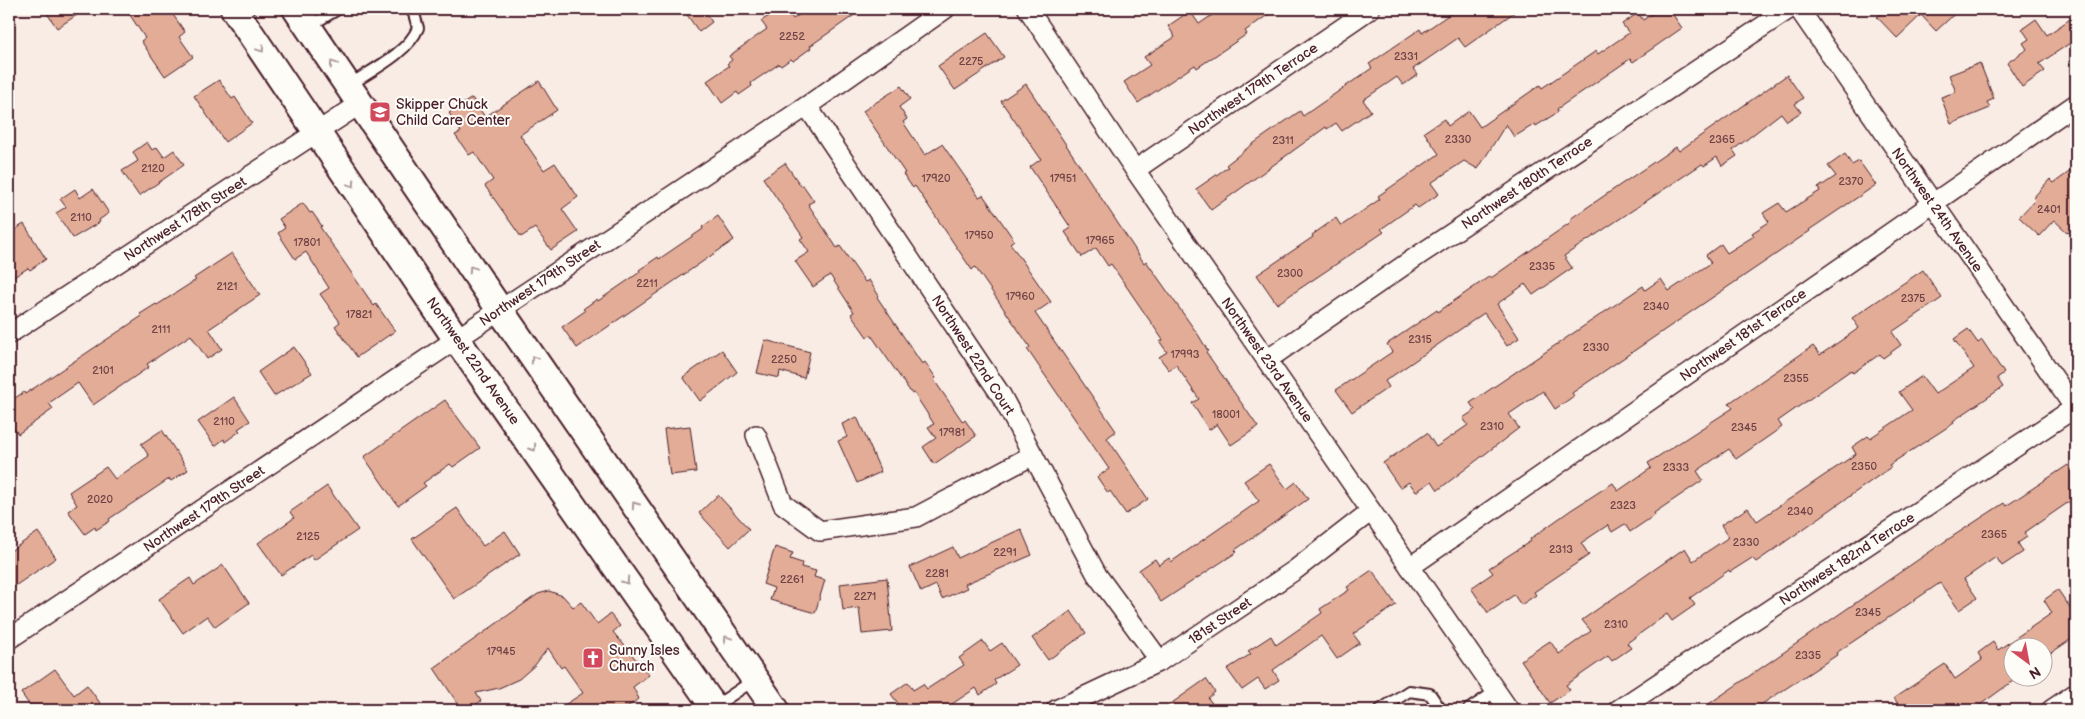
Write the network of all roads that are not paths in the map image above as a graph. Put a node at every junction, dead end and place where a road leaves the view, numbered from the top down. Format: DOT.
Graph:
graph roads {
  1 [pos="234,9"];
  2 [pos="338,9"];
  3 [pos="410,9"];
  4 [pos="945,9"];
  5 [pos="1028,9"];
  6 [pos="1370,9"];
  7 [pos="1789,9"];
  8 [pos="1799,9"];
  9 [pos="302,18"];
  10 [pos="354,95"];
  11 [pos="2076,104"];
  12 [pos="807,106"];
  13 [pos="318,133"];
  14 [pos="1135,170"];
  15 [pos="1932,203"];
  16 [pos="500,310"];
  17 [pos="9,334"];
  18 [pos="458,340"];
  19 [pos="1267,360"];
  20 [pos="2076,408"];
  21 [pos="756,436"];
  22 [pos="1033,455"];
  23 [pos="1371,511"];
  24 [pos="1410,567"];
  25 [pos="9,639"];
  26 [pos="1160,661"];
  27 [pos="755,679"];
  28 [pos="1496,691"];
  29 [pos="2076,693"];
  30 [pos="713,709"];
  31 [pos="776,710"];
  32 [pos="1056,710"];
  33 [pos="1380,710"];
  34 [pos="1441,710"];
  35 [pos="1468,710"];
  36 [pos="1509,710"];
  37 [pos="1618,710"];
  38 [pos="2051,710"];
  1 -- 13 [label="main road, Northwest 22nd Avenue, one-way"];
  2 -- 9 [label="lane"];
  3 -- 10 [label="lane"];
  4 -- 12 [label="street, Northwest 179th Street"];
  5 -- 14 [label="street, Northwest 23rd Avenue"];
  6 -- 14 [label="street, Northwest 179th Terrace"];
  7 -- 19 [label="street, Northwest 180th Terrace"];
  8 -- 15 [label="street, Northwest 24th Avenue"];
  10 -- 9 [label="main road, one-way"];
  10 -- 13 [label="street, Northwest 178th Street"];
  16 -- 10 [label="main road, one-way"];
  11 -- 15 [label="street, Northwest 181st Terrace"];
  12 -- 16 [label="street, Northwest 179th Street"];
  12 -- 22 [label="street, Northwest 22nd Court"];
  13 -- 17 [label="street, Northwest 178th Street"];
  13 -- 18 [label="main road, Northwest 22nd Avenue, one-way"];
  14 -- 19 [label="street, Northwest 23rd Avenue"];
  15 -- 20 [label="street, Northwest 24th Avenue"];
  15 -- 24 [label="street, Northwest 181st Terrace"];
  16 -- 18 [label="street, Northwest 179th Street"];
  27 -- 16 [label="main road, one-way"];
  18 -- 25 [label="street, Northwest 179th Street"];
  18 -- 30 [label="main road, Northwest 22nd Avenue, one-way"];
  19 -- 23 [label="street, Northwest 23rd Avenue"];
  20 -- 37 [label="street, Northwest 182nd Terrace"];
  21 -- 22 [label="street"];
  22 -- 26 [label="street, Northwest 22nd Court"];
  23 -- 24 [label="street, Northwest 23rd Avenue"];
  23 -- 26 [label="street, 181st Street"];
  24 -- 28 [label="street, Northwest 23rd Avenue"];
  26 -- 32 [label="street, 181st Street"];
  27 -- 30 [label="lane"];
  27 -- 31 [label="main road"];
  28 -- 35 [label="lane"];
  28 -- 36 [label="street, Northwest 23rd Avenue"];
  29 -- 38 [label="street"];
  33 -- 34 [label="lane"];
}
